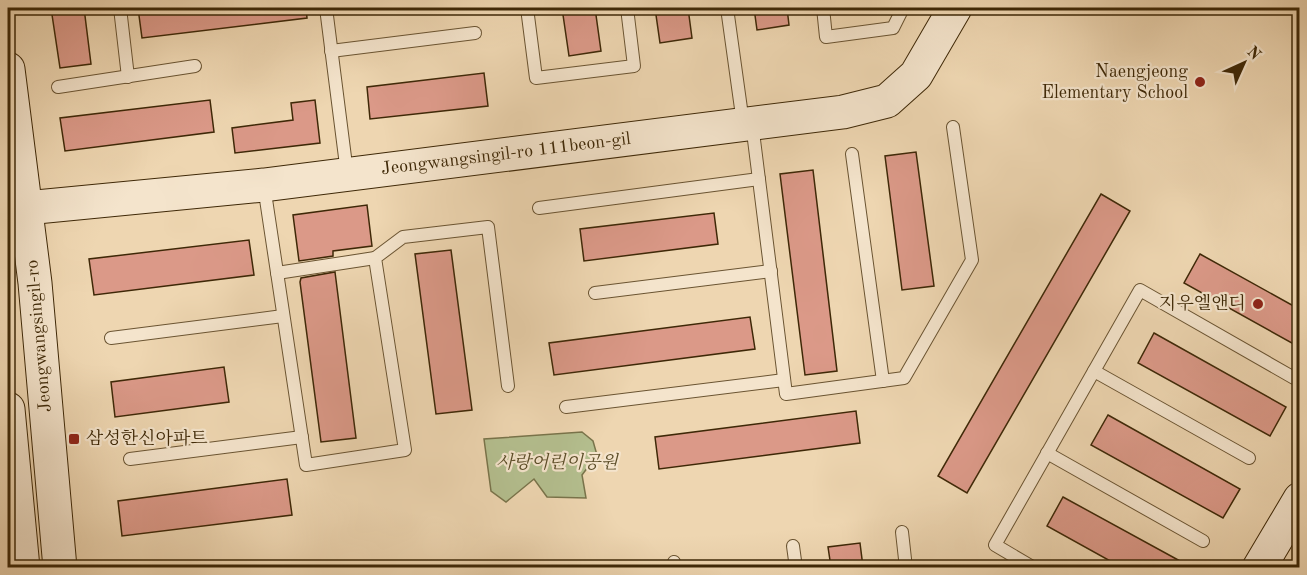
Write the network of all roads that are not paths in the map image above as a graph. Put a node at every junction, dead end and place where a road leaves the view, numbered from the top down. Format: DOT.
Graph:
graph roads {
  1 [pos="120,8"];
  2 [pos="326,8"];
  3 [pos="527,8"];
  4 [pos="627,8"];
  5 [pos="727,8"];
  6 [pos="823,8"];
  7 [pos="903,8"];
  8 [pos="955,8"];
  9 [pos="475,33"];
  10 [pos="332,51"];
  11 [pos="195,66"];
  12 [pos="8,69"];
  13 [pos="128,77"];
  14 [pos="58,87"];
  15 [pos="748,124"];
  16 [pos="953,127"];
  17 [pos="852,154"];
  18 [pos="347,174"];
  19 [pos="759,179"];
  20 [pos="264,185"];
  21 [pos="539,208"];
  22 [pos="17,210"];
  23 [pos="375,258"];
  24 [pos="771,271"];
  25 [pos="277,273"];
  26 [pos="595,293"];
  27 [pos="283,316"];
  28 [pos="111,338"];
  29 [pos="1094,371"];
  30 [pos="1294,378"];
  31 [pos="784,380"];
  32 [pos="883,381"];
  33 [pos="508,386"];
  34 [pos="566,407"];
  35 [pos="8,409"];
  36 [pos="302,437"];
  37 [pos="1047,453"];
  38 [pos="1249,458"];
  39 [pos="130,459"];
  40 [pos="1299,499"];
  41 [pos="902,532"];
  42 [pos="1203,541"];
  43 [pos="794,546"];
  44 [pos="23,567"];
  45 [pos="60,567"];
  46 [pos="796,567"];
  47 [pos="906,567"];
  48 [pos="1035,567"];
  49 [pos="1259,567"];
  1 -- 13 [label="lane"];
  2 -- 10 [label="lane"];
  3 -- 4 [label="lane"];
  5 -- 15 [label="lane"];
  6 -- 7 [label="lane"];
  8 -- 15 [label="street, Jeongwangsingil-ro 111beon-gil"];
  9 -- 10 [label="lane"];
  10 -- 18 [label="lane"];
  11 -- 13 [label="lane"];
  12 -- 22 [label="street, Jeongwangsingil-ro"];
  13 -- 14 [label="lane"];
  15 -- 18 [label="street, Jeongwangsingil-ro 111beon-gil"];
  15 -- 19 [label="lane"];
  16 -- 32 [label="lane"];
  17 -- 32 [label="lane"];
  18 -- 20 [label="street, Jeongwangsingil-ro 111beon-gil"];
  19 -- 21 [label="lane"];
  19 -- 24 [label="lane"];
  20 -- 22 [label="street, Jeongwangsingil-ro 111beon-gil"];
  20 -- 25 [label="lane"];
  22 -- 45 [label="street, Jeongwangsingil-ro"];
  23 -- 25 [label="lane"];
  23 -- 33 [label="lane"];
  23 -- 36 [label="lane"];
  24 -- 26 [label="lane"];
  24 -- 31 [label="lane"];
  25 -- 27 [label="lane"];
  27 -- 28 [label="lane"];
  27 -- 36 [label="lane"];
  29 -- 30 [label="lane"];
  29 -- 37 [label="lane"];
  29 -- 38 [label="lane"];
  31 -- 32 [label="lane"];
  31 -- 34 [label="lane"];
  35 -- 44 [label="street, Jeongwangsingil-ro"];
  36 -- 39 [label="lane"];
  37 -- 42 [label="lane"];
  37 -- 48 [label="lane"];
  40 -- 49 [label="street"];
  41 -- 47 [label="lane"];
  43 -- 46 [label="lane"];
}
